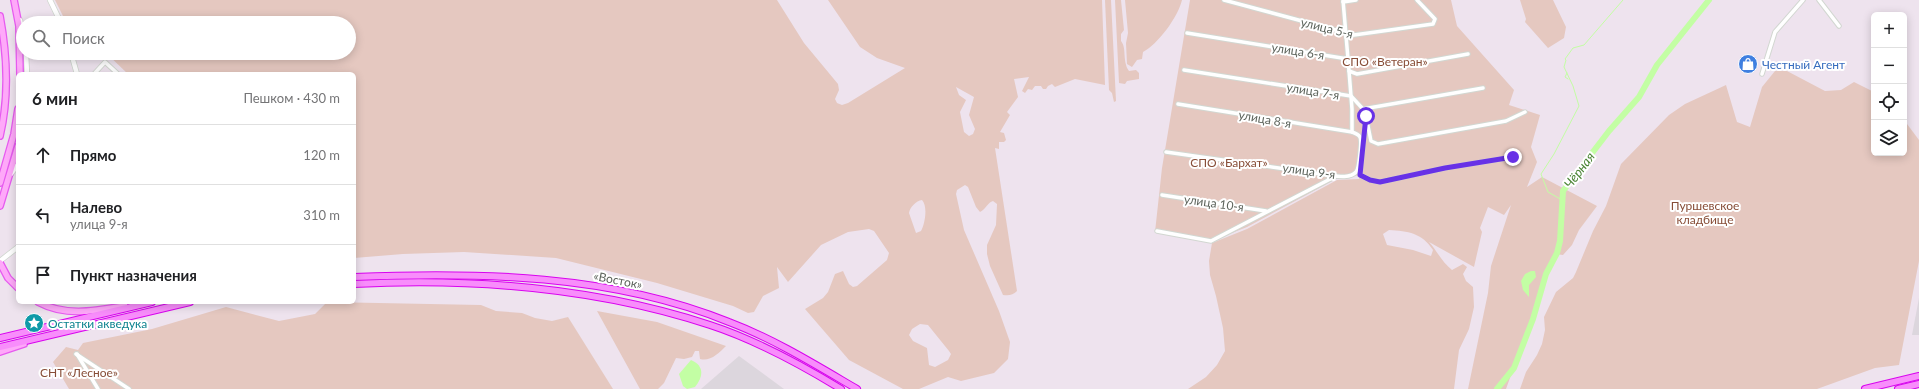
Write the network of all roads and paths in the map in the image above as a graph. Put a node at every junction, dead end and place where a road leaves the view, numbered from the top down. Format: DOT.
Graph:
graph roads {
  1 [pos="14,0"];
  2 [pos="50,0"];
  3 [pos="1224,0"];
  4 [pos="1356,0"];
  5 [pos="1417,0"];
  6 [pos="1803,0"];
  7 [pos="1819,0"];
  8 [pos="1343,1"];
  9 [pos="0,16"];
  10 [pos="17,16"];
  11 [pos="18,16"];
  12 [pos="58,16"];
  13 [pos="1839,26"];
  14 [pos="1187,33"];
  15 [pos="1346,34"];
  16 [pos="1468,54"];
  17 [pos="1348,59"];
  18 [pos="21,60"];
  19 [pos="26,60"];
  20 [pos="73,60"];
  21 [pos="1184,70"];
  22 [pos="1349,71"];
  23 [pos="21,72"];
  24 [pos="27,72"];
  25 [pos="76,72"];
  26 [pos="96,72"];
  27 [pos="116,72"];
  28 [pos="1762,74"];
  29 [pos="1483,88"];
  30 [pos="1351,96"];
  31 [pos="1178,104"];
  32 [pos="1362,109"];
  33 [pos="1525,112"];
  34 [pos="1366,116"];
  35 [pos="16,122"];
  36 [pos="1352,132"];
  37 [pos="0,136"];
  38 [pos="1166,152"];
  39 [pos="16,153"];
  40 [pos="1513,157"];
  41 [pos="16,167"];
  42 [pos="1336,176"];
  43 [pos="9,177"];
  44 [pos="0,183"];
  45 [pos="1162,195"];
  46 [pos="0,206"];
  47 [pos="1267,211"];
  48 [pos="1157,230"];
  49 [pos="16,248"];
  50 [pos="0,263"];
  51 [pos="356,277"];
  52 [pos="356,284"];
  53 [pos="16,286"];
  54 [pos="43,304"];
  55 [pos="136,304"];
  56 [pos="142,304"];
  57 [pos="182,304"];
  58 [pos="48,336"];
  59 [pos="0,338"];
  60 [pos="0,347"];
  61 [pos="0,352"];
  62 [pos="1919,376"];
  63 [pos="1919,384"];
  64 [pos="98,389"];
  65 [pos="129,389"];
  66 [pos="841,389"];
  67 [pos="857,389"];
  68 [pos="1865,389"];
  69 [pos="1898,389"];
  1 -- 10 [label="main road"];
  1 -- 11 [label="main road"];
  2 -- 12 [label="main road"];
  3 -- 15 [label="street, улица 5-я"];
  4 -- 8 [label="street"];
  5 -- 15 [label="street, улица 5-я"];
  6 -- 28 [label="street"];
  7 -- 13 [label="street"];
  8 -- 15 [label="street"];
  9 -- 37 [label="main road"];
  14 -- 17 [label="street, улица 6-я"];
  15 -- 17 [label="street"];
  16 -- 22 [label="street"];
  17 -- 22 [label="street"];
  18 -- 23 [label="main road"];
  19 -- 24 [label="main road"];
  20 -- 25 [label="main road"];
  21 -- 30 [label="street, улица 7-я"];
  22 -- 30 [label="street"];
  26 -- 27 [label="street"];
  29 -- 32 [label="street"];
  30 -- 32 [label="street, улица 7-я"];
  30 -- 36 [label="street"];
  31 -- 36 [label="street, улица 8-я"];
  32 -- 34 [label="street, улица 7-я"];
  33 -- 34 [label="street, улица 7-я"];
  34 -- 40 [label="street"];
  35 -- 44 [label="main road"];
  36 -- 42 [label="street, улица 9-я"];
  38 -- 42 [label="street, улица 9-я"];
  39 -- 43 [label="main road"];
  41 -- 43 [label="main road"];
  42 -- 47 [label="street"];
  43 -- 46 [label="main road"];
  45 -- 47 [label="street, улица 10-я"];
  47 -- 48 [label="street"];
  49 -- 50 [label="main road"];
  50 -- 53 [label="main road"];
  51 -- 67 [label="highway, «Восток»"];
  52 -- 66 [label="highway, «Восток»"];
  54 -- 55 [label="main road"];
  56 -- 59 [label="highway"];
  57 -- 58 [label="highway"];
  58 -- 60 [label="highway"];
  58 -- 61 [label="main road"];
  62 -- 68 [label="highway"];
  63 -- 69 [label="highway"];
  64 -- 65 [label="street"];
}
